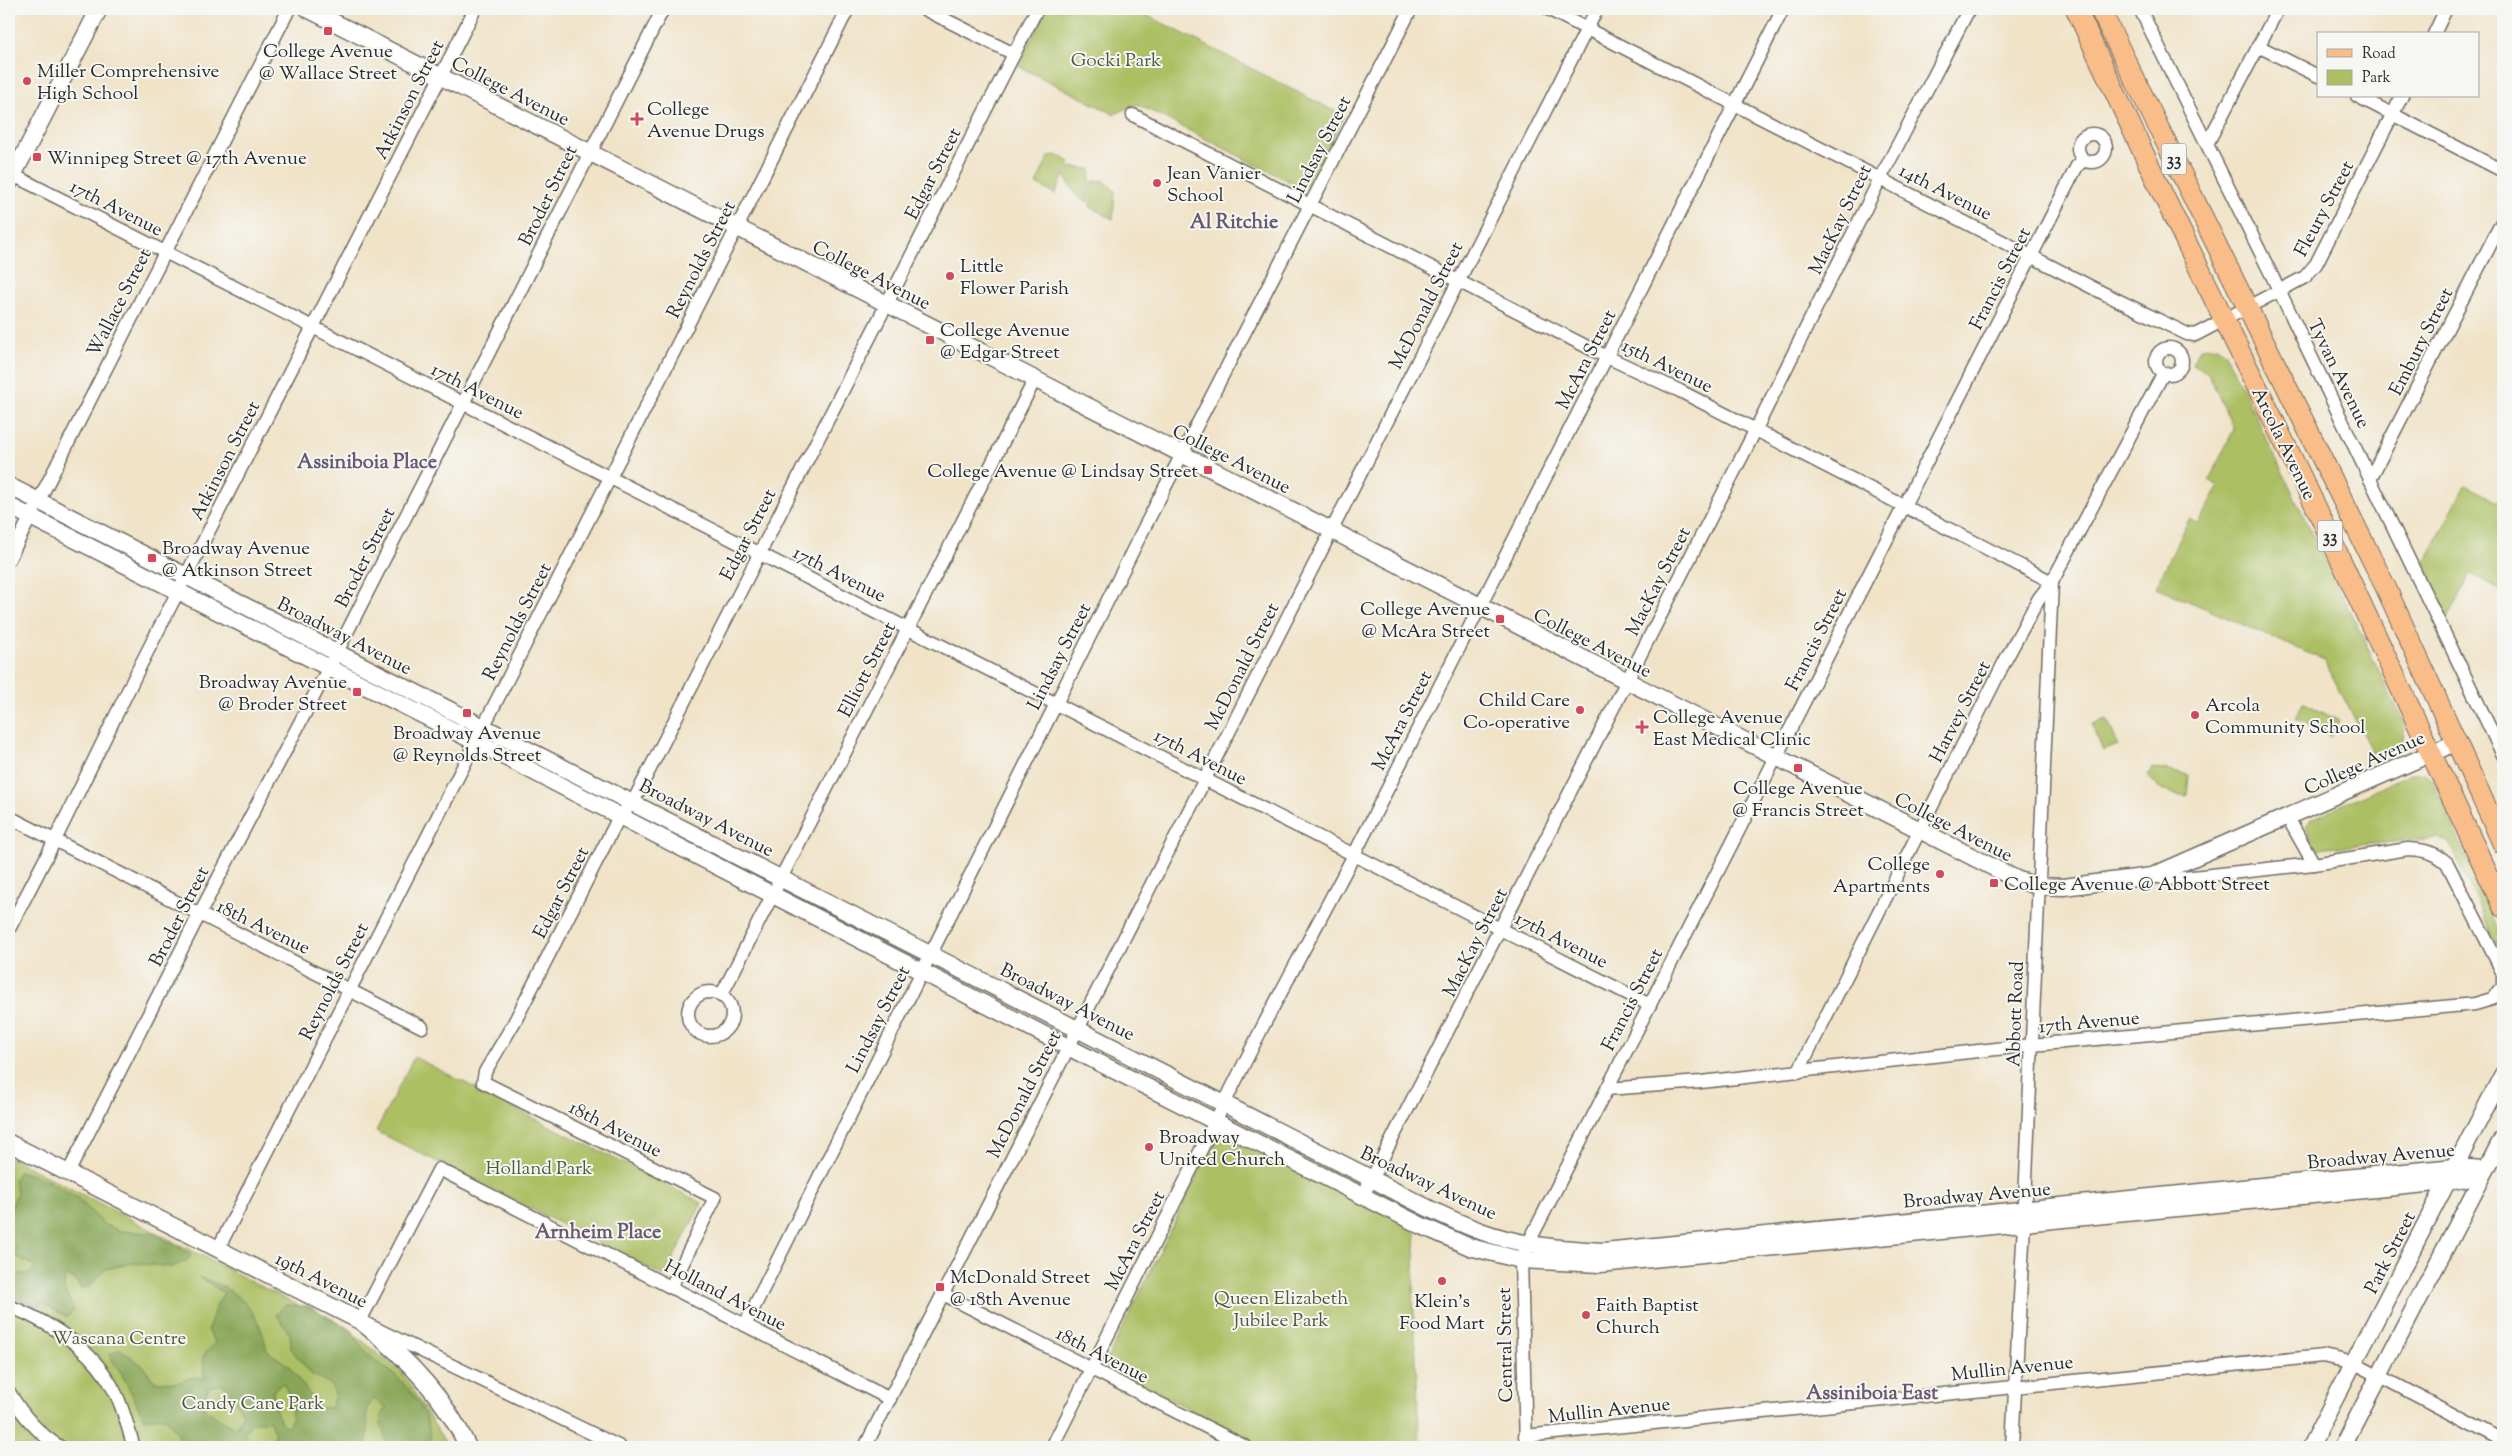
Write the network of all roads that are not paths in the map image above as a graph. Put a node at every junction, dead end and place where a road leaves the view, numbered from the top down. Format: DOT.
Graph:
graph roads {
  1 [pos="289,9"];
  2 [pos="308,9"];
  3 [pos="475,9"];
  4 [pos="663,9"];
  5 [pos="848,9"];
  6 [pos="924,9"];
  7 [pos="1037,9"];
  8 [pos="1412,9"];
  9 [pos="1548,9"];
  10 [pos="1597,9"];
  11 [pos="1783,9"];
  12 [pos="1969,9"];
  13 [pos="2076,9"];
  14 [pos="2100,9"];
  15 [pos="2140,9"];
  16 [pos="2278,9"];
  17 [pos="2446,9"];
  18 [pos="97,10"];
  19 [pos="1587,28"];
  20 [pos="2435,32"];
  21 [pos="2258,46"];
  22 [pos="1014,54"];
  23 [pos="440,76"];
  24 [pos="2317,76"];
  25 [pos="2361,98"];
  26 [pos="2401,98"];
  27 [pos="1736,105"];
  28 [pos="2393,114"];
  29 [pos="1133,115"];
  30 [pos="2207,144"];
  31 [pos="589,152"];
  32 [pos="2084,160"];
  33 [pos="2503,171"];
  34 [pos="1880,178"];
  35 [pos="11,179"];
  36 [pos="1310,205"];
  37 [pos="2503,220"];
  38 [pos="737,227"];
  39 [pos="164,252"];
  40 [pos="2031,256"];
  41 [pos="1459,280"];
  42 [pos="2280,292"];
  43 [pos="885,303"];
  44 [pos="2247,309"];
  45 [pos="2225,319"];
  46 [pos="313,327"];
  47 [pos="1607,357"];
  48 [pos="2163,374"];
  49 [pos="1035,379"];
  50 [pos="463,404"];
  51 [pos="1755,432"];
  52 [pos="1182,454"];
  53 [pos="610,478"];
  54 [pos="2370,479"];
  55 [pos="9,486"];
  56 [pos="38,501"];
  57 [pos="9,506"];
  58 [pos="1904,506"];
  59 [pos="30,516"];
  60 [pos="1331,531"];
  61 [pos="758,554"];
  62 [pos="9,559"];
  63 [pos="186,576"];
  64 [pos="2052,582"];
  65 [pos="178,591"];
  66 [pos="1480,607"];
  67 [pos="907,629"];
  68 [pos="337,652"];
  69 [pos="328,668"];
  70 [pos="1626,681"];
  71 [pos="1055,704"];
  72 [pos="479,734"];
  73 [pos="2457,742"];
  74 [pos="2432,753"];
  75 [pos="2503,755"];
  76 [pos="1776,758"];
  77 [pos="1204,779"];
  78 [pos="633,802"];
  79 [pos="9,817"];
  80 [pos="619,817"];
  81 [pos="2288,818"];
  82 [pos="1920,831"];
  83 [pos="55,840"];
  84 [pos="2503,844"];
  85 [pos="1354,855"];
  86 [pos="2314,864"];
  87 [pos="2152,876"];
  88 [pos="782,878"];
  89 [pos="2037,886"];
  90 [pos="773,896"];
  91 [pos="2503,907"];
  92 [pos="199,915"];
  93 [pos="2478,926"];
  94 [pos="9,929"];
  95 [pos="1502,930"];
  96 [pos="931,954"];
  97 [pos="922,972"];
  98 [pos="349,990"];
  99 [pos="721,996"];
  100 [pos="1650,1005"];
  101 [pos="422,1027"];
  102 [pos="1077,1028"];
  103 [pos="2032,1045"];
  104 [pos="1068,1047"];
  105 [pos="485,1072"];
  106 [pos="1798,1072"];
  107 [pos="2503,1074"];
  108 [pos="1607,1089"];
  109 [pos="1224,1103"];
  110 [pos="1216,1121"];
  111 [pos="2503,1137"];
  112 [pos="9,1143"];
  113 [pos="2455,1167"];
  114 [pos="2486,1170"];
  115 [pos="68,1173"];
  116 [pos="1372,1179"];
  117 [pos="2447,1182"];
  118 [pos="1363,1196"];
  119 [pos="2025,1217"];
  120 [pos="1528,1244"];
  121 [pos="218,1249"];
  122 [pos="1521,1260"];
  123 [pos="671,1287"];
  124 [pos="943,1294"];
  125 [pos="9,1306"];
  126 [pos="360,1320"];
  127 [pos="744,1325"];
  128 [pos="2355,1363"];
  129 [pos="1091,1369"];
  130 [pos="2380,1376"];
  131 [pos="2014,1386"];
  132 [pos="9,1392"];
  133 [pos="890,1399"];
  134 [pos="2503,1441"];
  135 [pos="1526,1442"];
  136 [pos="1242,1446"];
  137 [pos="60,1447"];
  138 [pos="134,1447"];
  139 [pos="468,1447"];
  140 [pos="620,1447"];
  141 [pos="865,1447"];
  142 [pos="1052,1447"];
  143 [pos="2012,1447"];
  144 [pos="2310,1447"];
  145 [pos="2342,1447"];
  1 -- 39 [label="street, Wallace Street"];
  2 -- 23 [label="street, College Avenue"];
  3 -- 23 [label="street, Atkinson Street"];
  4 -- 31 [label="street, Broder Street"];
  5 -- 38 [label="street, Reynolds Street"];
  6 -- 22 [label="street"];
  7 -- 22 [label="street, Edgar Street"];
  8 -- 36 [label="street, Lindsay Street"];
  9 -- 19 [label="street, 14th Avenue"];
  10 -- 19 [label="street, McDonald Street"];
  11 -- 27 [label="street, McAra Street"];
  12 -- 34 [label="street, MacKay Street"];
  13 -- 45 [label="main road, Arcola Avenue / 33"];
  14 -- 44 [label="main road, Arcola Avenue / 33"];
  15 -- 30 [label="street, Tyvan Avenue"];
  16 -- 21 [label="street"];
  17 -- 20 [label="street"];
  18 -- 35 [label="street"];
  19 -- 27 [label="street, 14th Avenue"];
  19 -- 41 [label="street, McDonald Street"];
  21 -- 24 [label="street"];
  21 -- 30 [label="street"];
  22 -- 43 [label="street, Edgar Street"];
  23 -- 31 [label="street, College Avenue"];
  23 -- 46 [label="street, Atkinson Street"];
  25 -- 28 [label="street"];
  26 -- 28 [label="street, Fleury Street"];
  27 -- 34 [label="street, 14th Avenue"];
  27 -- 47 [label="street, McAra Street"];
  28 -- 33 [label="street"];
  28 -- 42 [label="street, Fleury Street"];
  29 -- 36 [label="street, 15th Avenue"];
  30 -- 42 [label="street, Tyvan Avenue"];
  31 -- 38 [label="street, College Avenue"];
  31 -- 50 [label="street, Broder Street"];
  32 -- 40 [label="street, Francis Street"];
  34 -- 40 [label="street, 14th Avenue"];
  34 -- 51 [label="street, MacKay Street"];
  35 -- 39 [label="street, 17th Avenue"];
  36 -- 41 [label="street, 15th Avenue"];
  36 -- 52 [label="street, Lindsay Street"];
  37 -- 54 [label="street, Embury Street"];
  38 -- 43 [label="street, College Avenue"];
  38 -- 53 [label="street, Reynolds Street"];
  39 -- 46 [label="street, 17th Avenue"];
  39 -- 56 [label="street, Wallace Street"];
  40 -- 45 [label="street, 14th Avenue"];
  40 -- 58 [label="street, Francis Street"];
  41 -- 47 [label="street, 15th Avenue"];
  41 -- 60 [label="street, McDonald Street"];
  42 -- 44 [label="street, Fleury Street"];
  42 -- 54 [label="street, Tyvan Avenue"];
  43 -- 49 [label="street, College Avenue"];
  43 -- 61 [label="street, Edgar Street"];
  44 -- 45 [label="street, 14th Avenue"];
  44 -- 73 [label="main road, Arcola Avenue / 33"];
  45 -- 74 [label="main road, Arcola Avenue / 33"];
  46 -- 50 [label="street, 17th Avenue"];
  46 -- 63 [label="street, Atkinson Street"];
  47 -- 51 [label="street, 15th Avenue"];
  47 -- 66 [label="street, McAra Street"];
  48 -- 64 [label="street, Harvey Street"];
  49 -- 52 [label="street, College Avenue"];
  49 -- 67 [label="street, Elliott Street"];
  50 -- 53 [label="street, 17th Avenue"];
  50 -- 68 [label="street, Broder Street"];
  51 -- 58 [label="street, 15th Avenue"];
  51 -- 70 [label="street, MacKay Street"];
  52 -- 60 [label="street, College Avenue"];
  52 -- 71 [label="street, Lindsay Street"];
  53 -- 61 [label="street, 17th Avenue"];
  53 -- 72 [label="street, Reynolds Street"];
  54 -- 75 [label="street, Tyvan Avenue"];
  55 -- 56 [label="street, Broadway Avenue"];
  56 -- 59 [label="street, Wallace Street"];
  56 -- 63 [label="street, Broadway Avenue"];
  57 -- 59 [label="street, Broadway Avenue"];
  58 -- 64 [label="street, 15th Avenue"];
  58 -- 76 [label="street, Francis Street"];
  59 -- 62 [label="street, Wallace Street"];
  59 -- 65 [label="street, Broadway Avenue"];
  60 -- 66 [label="street, College Avenue"];
  60 -- 77 [label="street, McDonald Street"];
  61 -- 67 [label="street, 17th Avenue"];
  61 -- 78 [label="street, Edgar Street"];
  63 -- 65 [label="street, Atkinson Street"];
  63 -- 68 [label="street, Broadway Avenue"];
  64 -- 82 [label="street, Harvey Street"];
  64 -- 89 [label="street, Abbott Road"];
  65 -- 69 [label="street, Broadway Avenue"];
  65 -- 83 [label="street, Atkinson Street"];
  66 -- 70 [label="street, College Avenue"];
  66 -- 85 [label="street, McAra Street"];
  67 -- 71 [label="street, 17th Avenue"];
  67 -- 88 [label="street, Elliott Street"];
  68 -- 69 [label="street, Broder Street"];
  68 -- 72 [label="street, Broadway Avenue"];
  69 -- 72 [label="street, Broadway Avenue"];
  69 -- 92 [label="street, Broder Street"];
  70 -- 76 [label="street, College Avenue"];
  70 -- 95 [label="street, MacKay Street"];
  71 -- 77 [label="street, 17th Avenue"];
  71 -- 96 [label="street, Lindsay Street"];
  72 -- 78 [label="street, Broadway Avenue"];
  72 -- 80 [label="street, Broadway Avenue"];
  72 -- 98 [label="street, Reynolds Street"];
  73 -- 74 [label="street, College Avenue"];
  73 -- 84 [label="main road, Arcola Avenue / 33"];
  74 -- 81 [label="street, College Avenue"];
  74 -- 91 [label="main road, Arcola Avenue / 33"];
  76 -- 82 [label="street, College Avenue"];
  76 -- 100 [label="street, Francis Street"];
  77 -- 85 [label="street, 17th Avenue"];
  77 -- 102 [label="street, McDonald Street"];
  78 -- 80 [label="street, Edgar Street"];
  78 -- 88 [label="street, Broadway Avenue"];
  79 -- 83 [label="street, 18th Avenue"];
  80 -- 90 [label="street, Broadway Avenue"];
  80 -- 105 [label="street, Edgar Street"];
  81 -- 86 [label="street"];
  81 -- 87 [label="street, College Avenue"];
  82 -- 89 [label="street, College Avenue"];
  82 -- 106 [label="street, Harvey Street"];
  83 -- 92 [label="street, 18th Avenue"];
  83 -- 94 [label="street, Atkinson Street"];
  85 -- 95 [label="street, 17th Avenue"];
  85 -- 109 [label="street, McAra Street"];
  86 -- 87 [label="street, College Avenue"];
  86 -- 93 [label="street, College Avenue"];
  87 -- 89 [label="street, College Avenue"];
  88 -- 90 [label="street, Elliott Street"];
  88 -- 96 [label="street, Broadway Avenue"];
  89 -- 103 [label="street, Abbott Road"];
  90 -- 97 [label="street, Broadway Avenue"];
  90 -- 99 [label="street, Elliott Street"];
  92 -- 98 [label="street, 18th Avenue"];
  92 -- 115 [label="street, Broder Street"];
  93 -- 103 [label="street, 17th Avenue"];
  95 -- 100 [label="street, 17th Avenue"];
  95 -- 116 [label="street, MacKay Street"];
  96 -- 97 [label="street, Lindsay Street"];
  96 -- 102 [label="street, Broadway Avenue"];
  97 -- 104 [label="street, Broadway Avenue"];
  97 -- 127 [label="street, Lindsay Street"];
  98 -- 101 [label="street, 18th Avenue"];
  98 -- 121 [label="street, Reynolds Street"];
  100 -- 108 [label="street, Francis Street"];
  102 -- 104 [label="street, McDonald Street"];
  102 -- 109 [label="street, Broadway Avenue"];
  103 -- 106 [label="street, 17th Avenue"];
  103 -- 119 [label="street, Abbott Road"];
  104 -- 110 [label="street, Broadway Avenue"];
  104 -- 124 [label="street, McDonald Street"];
  105 -- 123 [label="street, 18th Avenue"];
  106 -- 108 [label="street, 17th Avenue"];
  107 -- 113 [label="street, Park Street"];
  108 -- 120 [label="street, Francis Street"];
  109 -- 110 [label="street, McAra Street"];
  109 -- 116 [label="street, Broadway Avenue"];
  110 -- 118 [label="street, Broadway Avenue"];
  110 -- 129 [label="street, McAra Street"];
  111 -- 114 [label="street"];
  112 -- 115 [label="street, 19th Avenue"];
  113 -- 114 [label="street, Broadway Avenue"];
  113 -- 117 [label="street, Park Street"];
  113 -- 119 [label="street, Broadway Avenue"];
  114 -- 117 [label="street, Broadway Avenue"];
  114 -- 130 [label="street"];
  115 -- 121 [label="street, 19th Avenue"];
  116 -- 118 [label="street, MacKay Street"];
  116 -- 120 [label="street, Broadway Avenue"];
  117 -- 119 [label="street, Broadway Avenue"];
  117 -- 128 [label="street, Park Street"];
  118 -- 122 [label="street, Broadway Avenue"];
  119 -- 120 [label="street, Broadway Avenue"];
  119 -- 122 [label="street, Broadway Avenue"];
  119 -- 131 [label="street, Abbott Road"];
  120 -- 122 [label="street, Central Street"];
  121 -- 126 [label="street, 19th Avenue"];
  122 -- 135 [label="street, Central Street"];
  123 -- 126 [label="street, Holland Avenue"];
  123 -- 127 [label="street, Holland Avenue"];
  124 -- 129 [label="street, 18th Avenue"];
  124 -- 133 [label="street, McDonald Street"];
  125 -- 138 [label="street"];
  126 -- 139 [label="street"];
  126 -- 140 [label="street, 19th Avenue"];
  127 -- 133 [label="street, Holland Avenue"];
  128 -- 130 [label="street, Mullin Avenue"];
  128 -- 131 [label="street, Mullin Avenue"];
  128 -- 144 [label="street, Park Street"];
  129 -- 136 [label="street, 18th Avenue"];
  129 -- 142 [label="street, McAra Street"];
  130 -- 134 [label="street"];
  130 -- 145 [label="street"];
  131 -- 135 [label="street, Mullin Avenue"];
  131 -- 143 [label="street, Abbott Road"];
  132 -- 137 [label="street"];
  133 -- 141 [label="street, McDonald Street"];
}
